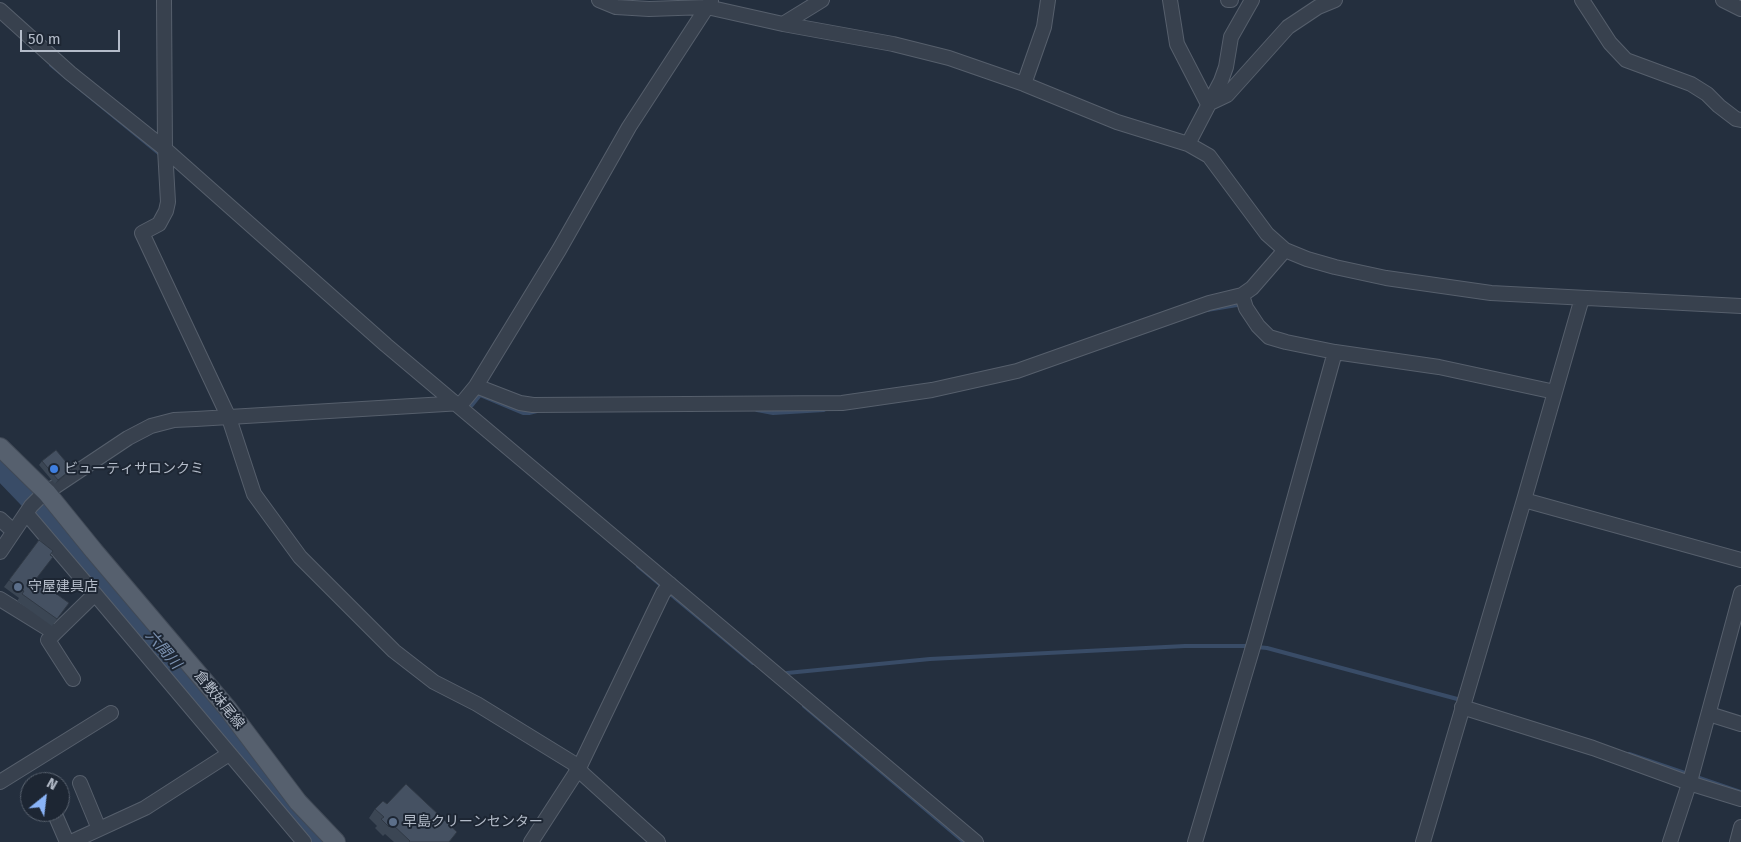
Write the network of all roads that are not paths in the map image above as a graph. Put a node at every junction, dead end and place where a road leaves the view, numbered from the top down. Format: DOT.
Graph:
graph roads {
  1 [pos="164,0"];
  2 [pos="599,0"];
  3 [pos="822,0"];
  4 [pos="1048,0"];
  5 [pos="1170,0"];
  6 [pos="1252,0"];
  7 [pos="1335,0"];
  8 [pos="1582,0"];
  9 [pos="1724,0"];
  10 [pos="709,3"];
  11 [pos="1741,9"];
  12 [pos="0,10"];
  13 [pos="783,24"];
  14 [pos="1024,84"];
  15 [pos="1208,104"];
  16 [pos="1741,120"];
  17 [pos="1188,144"];
  18 [pos="165,149"];
  19 [pos="1285,250"];
  20 [pos="1242,295"];
  21 [pos="1582,298"];
  22 [pos="1741,306"];
  23 [pos="1335,352"];
  24 [pos="476,386"];
  25 [pos="1555,392"];
  26 [pos="450,405"];
  27 [pos="229,418"];
  28 [pos="0,447"];
  29 [pos="1524,500"];
  30 [pos="36,502"];
  31 [pos="0,519"];
  32 [pos="13,531"];
  33 [pos="0,552"];
  34 [pos="1741,560"];
  35 [pos="667,588"];
  36 [pos="1741,593"];
  37 [pos="95,594"];
  38 [pos="0,599"];
  39 [pos="55,633"];
  40 [pos="73,679"];
  41 [pos="1463,703"];
  42 [pos="111,713"];
  43 [pos="1709,714"];
  44 [pos="1741,724"];
  45 [pos="229,754"];
  46 [pos="579,768"];
  47 [pos="1691,777"];
  48 [pos="0,782"];
  49 [pos="80,782"];
  50 [pos="1741,799"];
  51 [pos="59,822"];
  52 [pos="1741,827"];
  53 [pos="99,829"];
  54 [pos="329,838"];
  55 [pos="69,842"];
  56 [pos="304,842"];
  57 [pos="531,842"];
  58 [pos="658,842"];
  59 [pos="976,842"];
  60 [pos="1194,842"];
  61 [pos="1423,842"];
  62 [pos="1670,842"];
  63 [pos="1737,842"];
  1 -- 18 [label="street"];
  2 -- 10 [label="street"];
  3 -- 13 [label="street"];
  4 -- 14 [label="street"];
  5 -- 15 [label="street"];
  6 -- 15 [label="street"];
  7 -- 15 [label="street"];
  8 -- 16 [label="street"];
  9 -- 11 [label="street"];
  10 -- 13 [label="street"];
  10 -- 24 [label="street"];
  12 -- 18 [label="street"];
  13 -- 14 [label="street"];
  14 -- 17 [label="street"];
  15 -- 17 [label="street"];
  17 -- 19 [label="street"];
  18 -- 26 [label="street"];
  18 -- 27 [label="street"];
  19 -- 20 [label="street"];
  19 -- 21 [label="street"];
  20 -- 23 [label="street"];
  20 -- 24 [label="street"];
  21 -- 22 [label="street"];
  21 -- 25 [label="street"];
  23 -- 25 [label="street"];
  23 -- 60 [label="street"];
  24 -- 26 [label="street"];
  25 -- 29 [label="street"];
  26 -- 27 [label="street"];
  26 -- 35 [label="street"];
  27 -- 30 [label="street"];
  27 -- 46 [label="street"];
  28 -- 30 [label="main road, 倉敷妹尾線"];
  29 -- 34 [label="street"];
  29 -- 41 [label="street"];
  30 -- 32 [label="street"];
  30 -- 37 [label="street"];
  30 -- 54 [label="main road, 倉敷妹尾線"];
  31 -- 32 [label="street"];
  32 -- 33 [label="street"];
  35 -- 46 [label="street"];
  35 -- 59 [label="street"];
  36 -- 43 [label="street"];
  37 -- 39 [label="street"];
  37 -- 45 [label="street"];
  38 -- 39 [label="street"];
  39 -- 40 [label="street"];
  41 -- 47 [label="street"];
  41 -- 61 [label="street"];
  42 -- 48 [label="street"];
  43 -- 44 [label="street"];
  43 -- 47 [label="street"];
  45 -- 53 [label="street"];
  45 -- 56 [label="street"];
  46 -- 57 [label="street"];
  46 -- 58 [label="street"];
  47 -- 50 [label="street"];
  47 -- 62 [label="street"];
  49 -- 53 [label="street"];
  51 -- 55 [label="street"];
  52 -- 63 [label="street"];
  53 -- 55 [label="street"];
}
